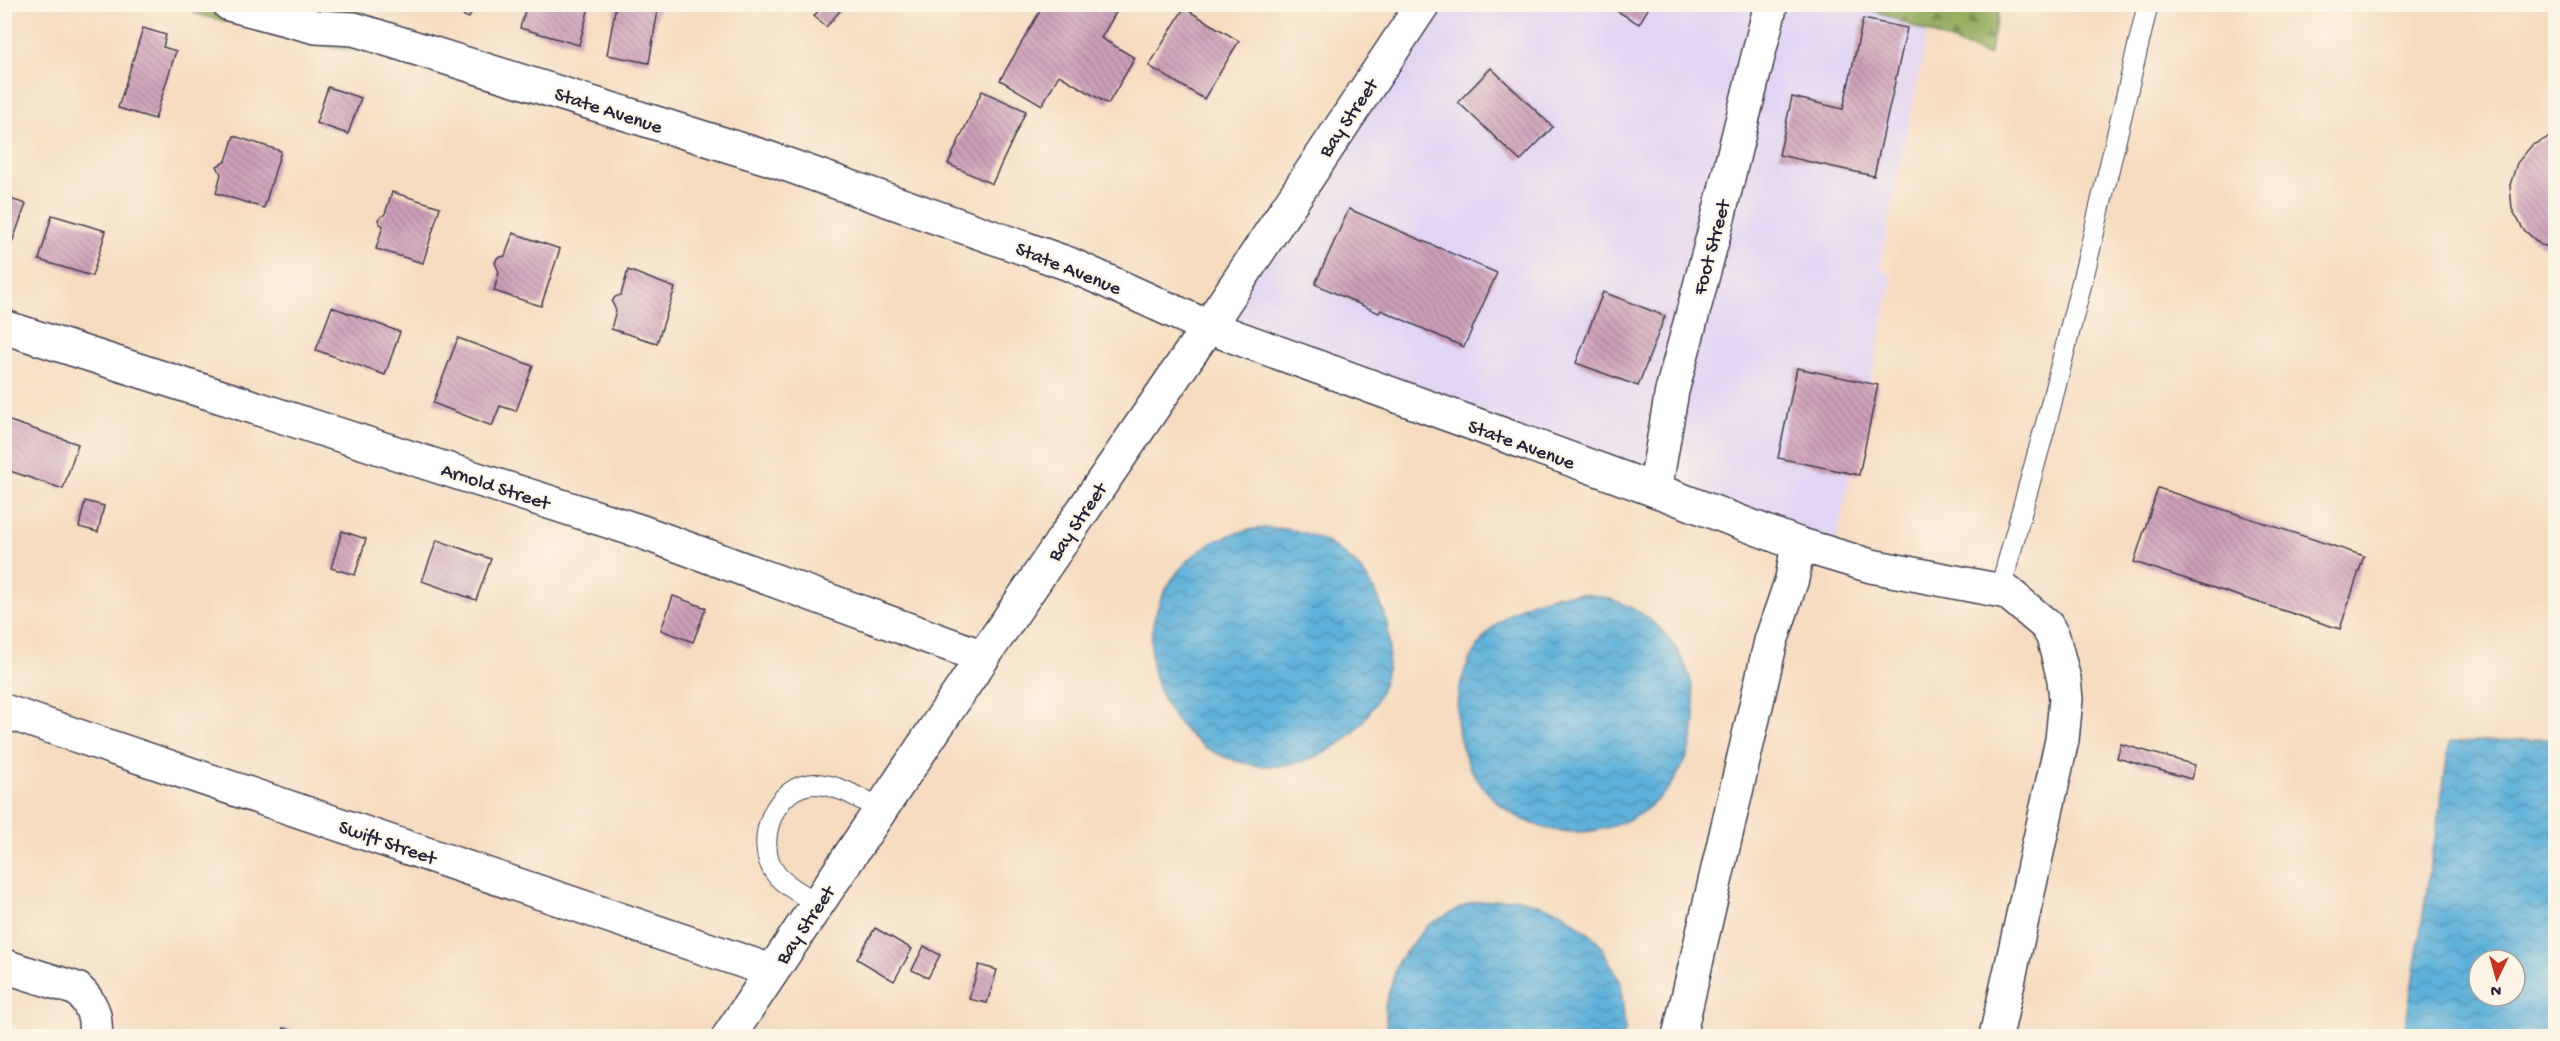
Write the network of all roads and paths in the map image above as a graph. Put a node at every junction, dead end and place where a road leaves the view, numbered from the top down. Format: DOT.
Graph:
graph roads {
  1 [pos="229,4"];
  2 [pos="1423,4"];
  3 [pos="1771,4"];
  4 [pos="2148,4"];
  5 [pos="359,17"];
  6 [pos="4,327"];
  7 [pos="1208,327"];
  8 [pos="1655,490"];
  9 [pos="1798,544"];
  10 [pos="2000,590"];
  11 [pos="983,657"];
  12 [pos="4,711"];
  13 [pos="880,810"];
  14 [pos="817,904"];
  15 [pos="4,966"];
  16 [pos="772,971"];
  17 [pos="95,1036"];
  18 [pos="729,1036"];
  19 [pos="1679,1036"];
  20 [pos="1996,1036"];
  1 -- 5 [label="street, State Avenue"];
  2 -- 7 [label="street, Bay Street"];
  3 -- 8 [label="street, Foot Street"];
  4 -- 10 [label="lane"];
  5 -- 7 [label="street, State Avenue"];
  6 -- 11 [label="street, Arnold Street"];
  7 -- 8 [label="street, State Avenue"];
  7 -- 11 [label="street, Bay Street"];
  8 -- 9 [label="street, State Avenue"];
  9 -- 10 [label="street, State Avenue"];
  9 -- 19 [label="street"];
  10 -- 20 [label="street"];
  11 -- 13 [label="street, Bay Street"];
  12 -- 16 [label="street, Swift Street"];
  13 -- 14 [label="street, Bay Street"];
  13 -- 14 [label="lane"];
  14 -- 16 [label="street, Bay Street"];
  15 -- 17 [label="street"];
  16 -- 18 [label="street, Bay Street"];
}
